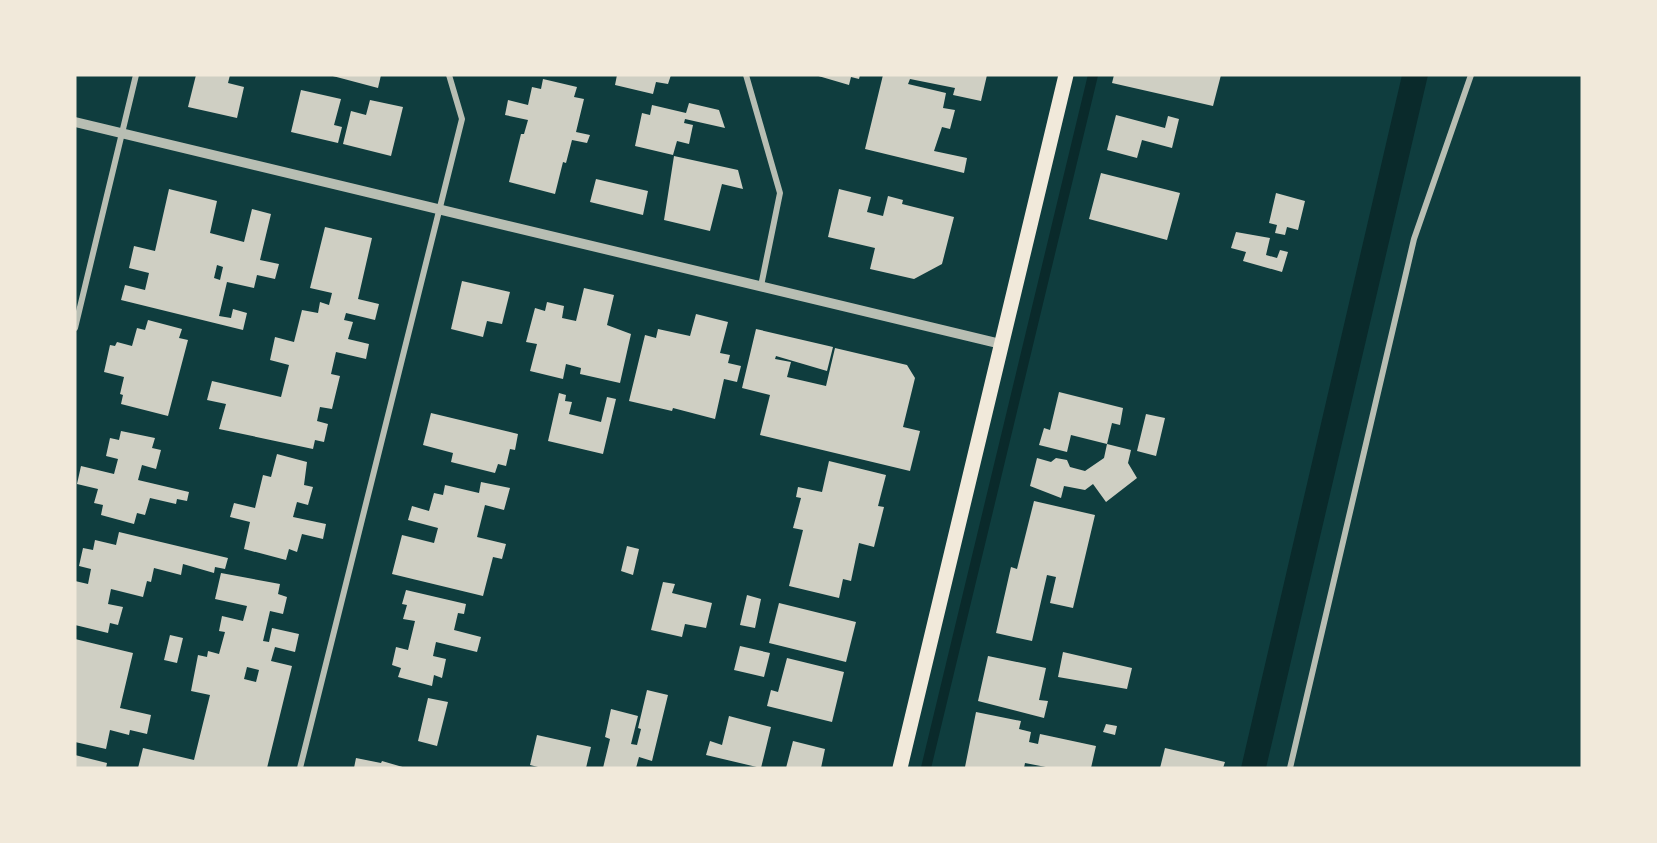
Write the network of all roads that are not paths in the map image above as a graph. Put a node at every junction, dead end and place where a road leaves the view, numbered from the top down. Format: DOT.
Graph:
graph roads {
  1 [pos="136,75"];
  2 [pos="449,75"];
  3 [pos="746,75"];
  4 [pos="1066,75"];
  5 [pos="1471,75"];
  6 [pos="75,122"];
  7 [pos="122,133"];
  8 [pos="439,210"];
  9 [pos="761,286"];
  10 [pos="75,328"];
  11 [pos="1001,344"];
  12 [pos="300,768"];
  13 [pos="900,768"];
  14 [pos="1290,768"];
  1 -- 7 [label="street"];
  2 -- 8 [label="street"];
  3 -- 9 [label="street"];
  4 -- 11 [label="main road"];
  5 -- 14 [label="street"];
  6 -- 7 [label="street"];
  7 -- 8 [label="street"];
  7 -- 10 [label="street"];
  8 -- 9 [label="street"];
  8 -- 12 [label="street"];
  9 -- 11 [label="street"];
  11 -- 13 [label="main road"];
}
